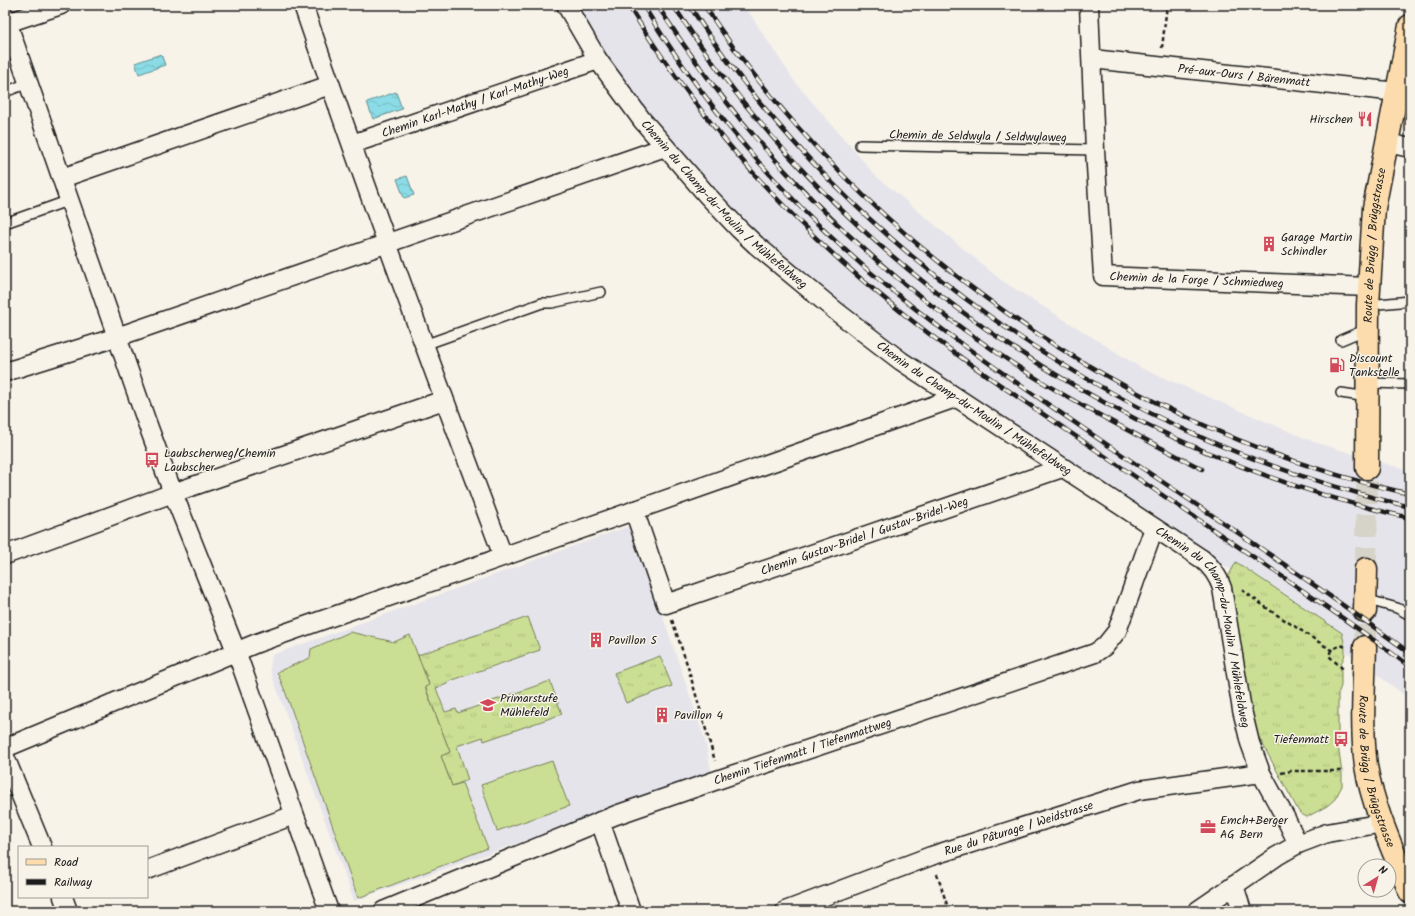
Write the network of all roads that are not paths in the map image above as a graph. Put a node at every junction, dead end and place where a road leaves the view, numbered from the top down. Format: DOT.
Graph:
graph roads {
  1 [pos="61,5"];
  2 [pos="303,5"];
  3 [pos="566,5"];
  4 [pos="1089,5"];
  5 [pos="6,19"];
  6 [pos="1410,26"];
  7 [pos="1092,59"];
  8 [pos="598,60"];
  9 [pos="28,83"];
  10 [pos="330,85"];
  11 [pos="5,92"];
  12 [pos="1397,92"];
  13 [pos="1388,143"];
  14 [pos="352,144"];
  15 [pos="860,145"];
  16 [pos="665,148"];
  17 [pos="1410,148"];
  18 [pos="1095,150"];
  19 [pos="62,178"];
  20 [pos="70,200"];
  21 [pos="5,222"];
  22 [pos="388,244"];
  23 [pos="601,292"];
  24 [pos="1368,296"];
  25 [pos="1410,301"];
  26 [pos="1367,329"];
  27 [pos="116,337"];
  28 [pos="1341,340"];
  29 [pos="424,345"];
  30 [pos="5,372"];
  31 [pos="1410,384"];
  32 [pos="1368,390"];
  33 [pos="1341,393"];
  34 [pos="955,398"];
  35 [pos="444,400"];
  36 [pos="1062,468"];
  37 [pos="1367,468"];
  38 [pos="173,493"];
  39 [pos="634,510"];
  40 [pos="1154,528"];
  41 [pos="5,555"];
  42 [pos="503,556"];
  43 [pos="1366,569"];
  44 [pos="1365,605"];
  45 [pos="1410,615"];
  46 [pos="1357,648"];
  47 [pos="236,651"];
  48 [pos="5,748"];
  49 [pos="5,757"];
  50 [pos="1269,773"];
  51 [pos="294,815"];
  52 [pos="600,822"];
  53 [pos="1383,823"];
  54 [pos="1298,844"];
  55 [pos="42,846"];
  56 [pos="148,870"];
  57 [pos="1234,885"];
  58 [pos="1410,892"];
  59 [pos="329,911"];
  60 [pos="383,911"];
  61 [pos="631,911"];
  62 [pos="785,911"];
  63 [pos="1197,911"];
  64 [pos="1242,911"];
  1 -- 5 [label="street"];
  2 -- 10 [label="street"];
  3 -- 8 [label="street, Chemin du Champ-du-Moulin / Mühlefeldweg"];
  4 -- 7 [label="street, Chemin de la Forge / Schmiedweg"];
  5 -- 9 [label="street"];
  6 -- 12 [label="main road, Route de Brügg / Brüggstrasse"];
  7 -- 12 [label="street, Pré-aux-Ours / Bärenmatt"];
  7 -- 18 [label="street, Chemin de la Forge / Schmiedweg"];
  8 -- 14 [label="street, Chemin Karl-Mathy / Karl-Mathy-Weg"];
  8 -- 16 [label="street, Chemin du Champ-du-Moulin / Mühlefeldweg"];
  9 -- 11 [label="lane"];
  9 -- 19 [label="street"];
  10 -- 14 [label="street"];
  10 -- 19 [label="street"];
  12 -- 13 [label="main road, Route de Brügg / Brüggstrasse"];
  13 -- 17 [label="street"];
  13 -- 24 [label="main road, Route de Brügg / Brüggstrasse"];
  14 -- 22 [label="street"];
  15 -- 18 [label="lane, Chemin de Seldwyla / Seldwylaweg"];
  16 -- 22 [label="street"];
  16 -- 34 [label="street, Chemin du Champ-du-Moulin / Mühlefeldweg"];
  18 -- 24 [label="street, Chemin de la Forge / Schmiedweg"];
  19 -- 20 [label="street"];
  20 -- 21 [label="lane"];
  20 -- 27 [label="street"];
  22 -- 27 [label="street"];
  22 -- 29 [label="street"];
  23 -- 29 [label="lane"];
  24 -- 25 [label="lane"];
  24 -- 26 [label="main road, Route de Brügg / Brüggstrasse"];
  26 -- 28 [label="lane"];
  26 -- 32 [label="main road, Route de Brügg / Brüggstrasse"];
  27 -- 30 [label="street"];
  27 -- 38 [label="street"];
  29 -- 35 [label="street"];
  31 -- 32 [label="lane"];
  32 -- 33 [label="lane"];
  32 -- 37 [label="main road, Route de Brügg / Brüggstrasse"];
  34 -- 36 [label="street, Chemin du Champ-du-Moulin / Mühlefeldweg"];
  34 -- 39 [label="street"];
  35 -- 38 [label="street"];
  35 -- 42 [label="street"];
  36 -- 39 [label="street, Chemin Gustav-Bridel / Gustav-Bridel-Weg"];
  36 -- 40 [label="street, Chemin du Champ-du-Moulin / Mühlefeldweg"];
  38 -- 41 [label="street"];
  38 -- 47 [label="street"];
  39 -- 42 [label="street"];
  40 -- 50 [label="street, Chemin du Champ-du-Moulin / Mühlefeldweg"];
  40 -- 52 [label="street, Chemin Tiefenmatt / Tiefenmattweg"];
  42 -- 47 [label="street"];
  43 -- 44 [label="main road"];
  44 -- 45 [label="lane"];
  46 -- 53 [label="main road, Route de Brügg / Brüggstrasse"];
  47 -- 48 [label="street"];
  47 -- 51 [label="street"];
  49 -- 55 [label="street"];
  50 -- 54 [label="street, Chemin du Champ-du-Moulin / Mühlefeldweg"];
  50 -- 62 [label="street, Rue du Pâturage / Weidstrasse"];
  51 -- 56 [label="street"];
  51 -- 59 [label="street"];
  52 -- 60 [label="street, Chemin Tiefenmatt / Tiefenmattweg"];
  52 -- 61 [label="street"];
  53 -- 54 [label="street"];
  53 -- 58 [label="main road, Route de Brügg / Brüggstrasse"];
  54 -- 57 [label="street"];
  57 -- 63 [label="street"];
  57 -- 64 [label="street"];
}
